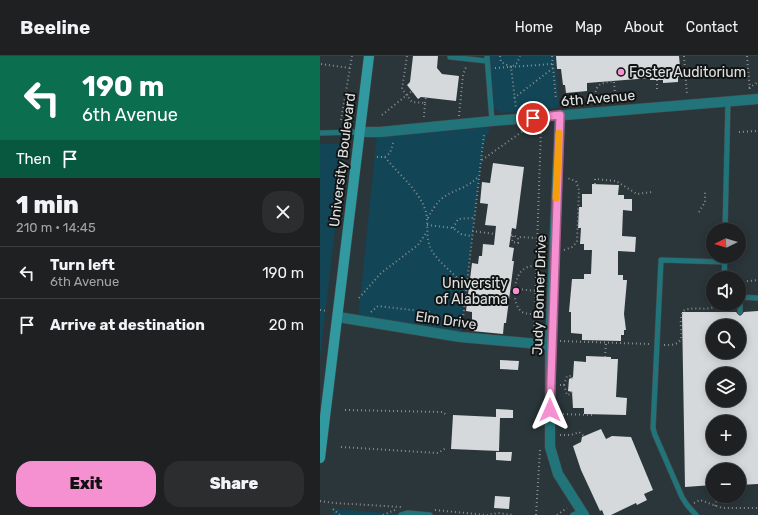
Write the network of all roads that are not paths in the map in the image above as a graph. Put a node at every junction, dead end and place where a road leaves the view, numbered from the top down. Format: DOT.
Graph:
graph roads {
  1 [pos="369,56"];
  2 [pos="450,57"];
  3 [pos="487,58"];
  4 [pos="758,99"];
  5 [pos="728,101"];
  6 [pos="560,115"];
  7 [pos="492,121"];
  8 [pos="359,132"];
  9 [pos="320,133"];
  10 [pos="725,223"];
  11 [pos="706,261"];
  12 [pos="746,297"];
  13 [pos="758,298"];
  14 [pos="338,314"];
  15 [pos="556,340"];
  16 [pos="320,458"];
  17 [pos="580,514"];
  18 [pos="401,515"];
  19 [pos="430,515"];
  20 [pos="696,515"];
  1 -- 8 [label="main road, University Boulevard"];
  2 -- 3 [label="lane"];
  3 -- 7 [label="lane"];
  4 -- 5 [label="street, 6th Avenue"];
  5 -- 6 [label="street, 6th Avenue"];
  5 -- 10 [label="lane"];
  6 -- 7 [label="street, 6th Avenue"];
  6 -- 15 [label="street, Judy Bonner Drive"];
  7 -- 8 [label="street, 6th Avenue"];
  8 -- 9 [label="lane, 6th Avenue"];
  8 -- 14 [label="main road, University Boulevard"];
  11 -- 20 [label="lane"];
  12 -- 13 [label="lane"];
  14 -- 15 [label="street, Elm Drive"];
  14 -- 16 [label="main road, University Boulevard"];
  15 -- 17 [label="street, Judy Bonner Drive"];
  18 -- 19 [label="lane"];
}
